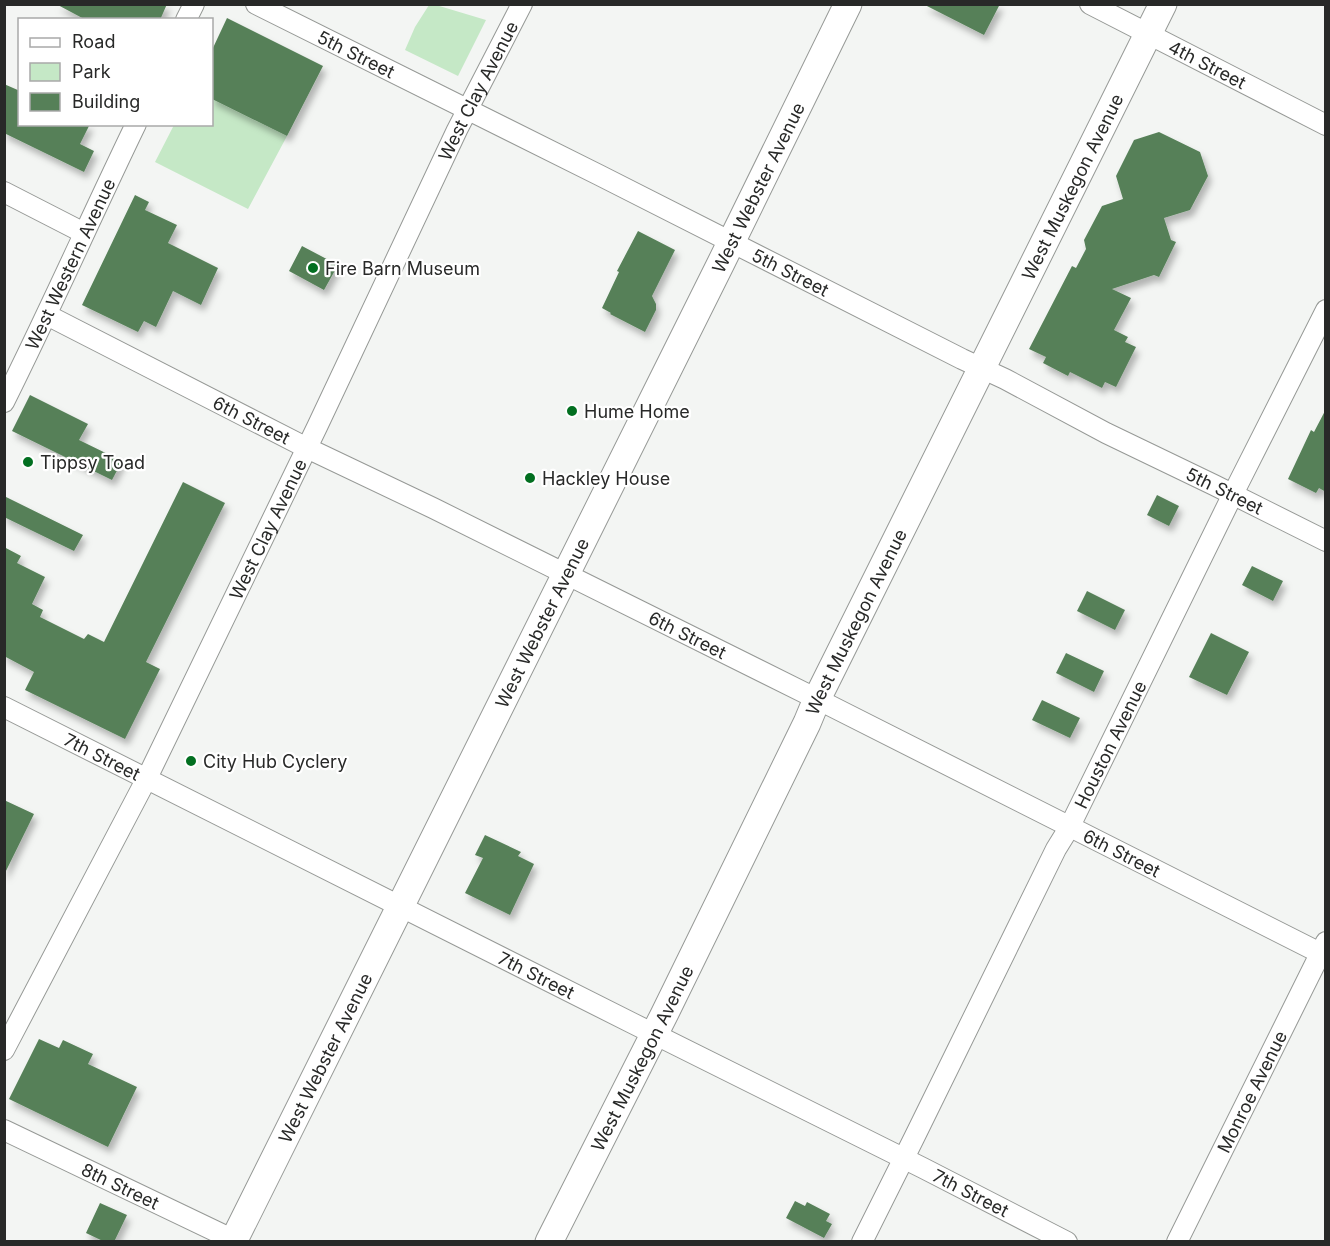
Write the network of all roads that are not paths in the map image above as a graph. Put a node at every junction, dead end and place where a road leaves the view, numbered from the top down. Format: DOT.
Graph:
graph roads {
  1 [pos="194,4"];
  2 [pos="256,4"];
  3 [pos="522,4"];
  4 [pos="848,4"];
  5 [pos="1090,4"];
  6 [pos="1163,4"];
  7 [pos="187,18"];
  8 [pos="1148,34"];
  9 [pos="467,109"];
  10 [pos="1326,125"];
  11 [pos="135,126"];
  12 [pos="4,192"];
  13 [pos="84,233"];
  14 [pos="731,242"];
  15 [pos="1326,310"];
  16 [pos="47,315"];
  17 [pos="983,368"];
  18 [pos="4,402"];
  19 [pos="307,448"];
  20 [pos="1233,494"];
  21 [pos="1326,541"];
  22 [pos="565,574"];
  23 [pos="817,699"];
  24 [pos="4,707"];
  25 [pos="147,778"];
  26 [pos="1069,828"];
  27 [pos="400,907"];
  28 [pos="1324,951"];
  29 [pos="653,1034"];
  30 [pos="4,1050"];
  31 [pos="4,1130"];
  32 [pos="904,1158"];
  33 [pos="235,1241"];
  34 [pos="549,1242"];
  35 [pos="862,1242"];
  36 [pos="1067,1242"];
  37 [pos="1177,1242"];
  1 -- 7 [label="street"];
  2 -- 9 [label="street, 5th Street"];
  3 -- 9 [label="street, West Clay Avenue"];
  4 -- 14 [label="main road, West Webster Avenue"];
  5 -- 8 [label="street, 4th Street"];
  6 -- 8 [label="main road, West Muskegon Avenue"];
  8 -- 10 [label="street, 4th Street"];
  8 -- 17 [label="main road, West Muskegon Avenue"];
  9 -- 14 [label="street, 5th Street"];
  9 -- 19 [label="street, West Clay Avenue"];
  11 -- 13 [label="street, West Western Avenue"];
  12 -- 13 [label="street"];
  13 -- 16 [label="street, West Western Avenue"];
  14 -- 17 [label="street, 5th Street"];
  14 -- 22 [label="main road, West Webster Avenue"];
  15 -- 20 [label="street, Houston Avenue"];
  16 -- 18 [label="street, West Western Avenue"];
  16 -- 19 [label="street, 6th Street"];
  17 -- 20 [label="street, 5th Street"];
  17 -- 23 [label="main road, West Muskegon Avenue"];
  19 -- 22 [label="street, 6th Street"];
  19 -- 25 [label="street, West Clay Avenue"];
  20 -- 21 [label="street, 5th Street"];
  20 -- 26 [label="street, Houston Avenue"];
  22 -- 23 [label="street, 6th Street"];
  22 -- 27 [label="main road, West Webster Avenue"];
  23 -- 26 [label="street, 6th Street"];
  23 -- 29 [label="main road, West Muskegon Avenue"];
  24 -- 25 [label="street, 7th Street"];
  25 -- 27 [label="street, 7th Street"];
  25 -- 30 [label="street, West Clay Avenue"];
  26 -- 28 [label="street, 6th Street"];
  26 -- 32 [label="street, Houston Avenue"];
  27 -- 29 [label="street, 7th Street"];
  27 -- 33 [label="main road, West Webster Avenue"];
  28 -- 37 [label="street, Monroe Avenue"];
  29 -- 32 [label="street, 7th Street"];
  29 -- 34 [label="main road, West Muskegon Avenue"];
  31 -- 33 [label="street, 8th Street"];
  32 -- 35 [label="street, Houston Avenue"];
  32 -- 36 [label="street, 7th Street"];
}
